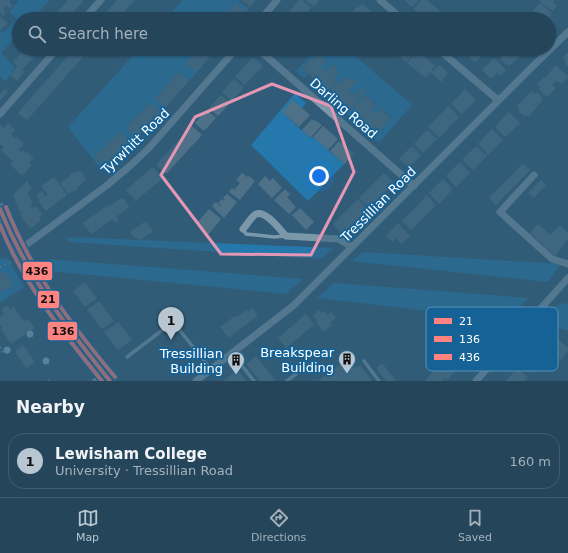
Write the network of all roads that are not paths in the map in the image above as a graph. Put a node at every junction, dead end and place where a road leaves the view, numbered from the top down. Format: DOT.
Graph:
graph roads {
  1 [pos="101,0"];
  2 [pos="277,0"];
  3 [pos="380,0"];
  4 [pos="90,12"];
  5 [pos="267,12"];
  6 [pos="394,12"];
  7 [pos="568,32"];
  8 [pos="556,44"];
  9 [pos="52,56"];
  10 [pos="230,56"];
  11 [pos="266,56"];
  12 [pos="446,56"];
  13 [pos="543,56"];
  14 [pos="498,100"];
  15 [pos="0,114"];
  16 [pos="534,175"];
  17 [pos="414,186"];
  18 [pos="0,209"];
  19 [pos="243,229"];
  20 [pos="286,236"];
  21 [pos="349,250"];
  22 [pos="17,257"];
  23 [pos="568,264"];
  24 [pos="568,278"];
  25 [pos="542,307"];
  26 [pos="232,353"];
  27 [pos="127,357"];
  28 [pos="364,360"];
  29 [pos="211,369"];
  30 [pos="485,371"];
  31 [pos="296,374"];
  32 [pos="103,379"];
  33 [pos="196,381"];
  34 [pos="254,381"];
  35 [pos="287,381"];
  36 [pos="379,381"];
  37 [pos="476,381"];
  1 -- 4 [label="street"];
  2 -- 5 [label="street"];
  3 -- 6 [label="street"];
  7 -- 8 [label="street, Tressillian Road"];
  9 -- 15 [label="street"];
  10 -- 22 [label="street, Tyrwhitt Road"];
  11 -- 17 [label="street, Darling Road"];
  12 -- 14 [label="street"];
  13 -- 14 [label="street, Tressillian Road"];
  14 -- 17 [label="street, Tressillian Road"];
  16 -- 23 [label="street"];
  17 -- 21 [label="street, Tressillian Road"];
  18 -- 22 [label="highway"];
  19 -- 20 [label="lane"];
  19 -- 20 [label="street"];
  20 -- 21 [label="street"];
  21 -- 26 [label="street, Tressillian Road"];
  22 -- 32 [label="highway"];
  24 -- 25 [label="street"];
  26 -- 29 [label="street, Tressillian Road"];
  26 -- 34 [label="lane"];
  27 -- 29 [label="lane"];
  28 -- 36 [label="lane"];
  29 -- 33 [label="street, Tressillian Road"];
  30 -- 37 [label="street"];
  31 -- 35 [label="lane"];
}
